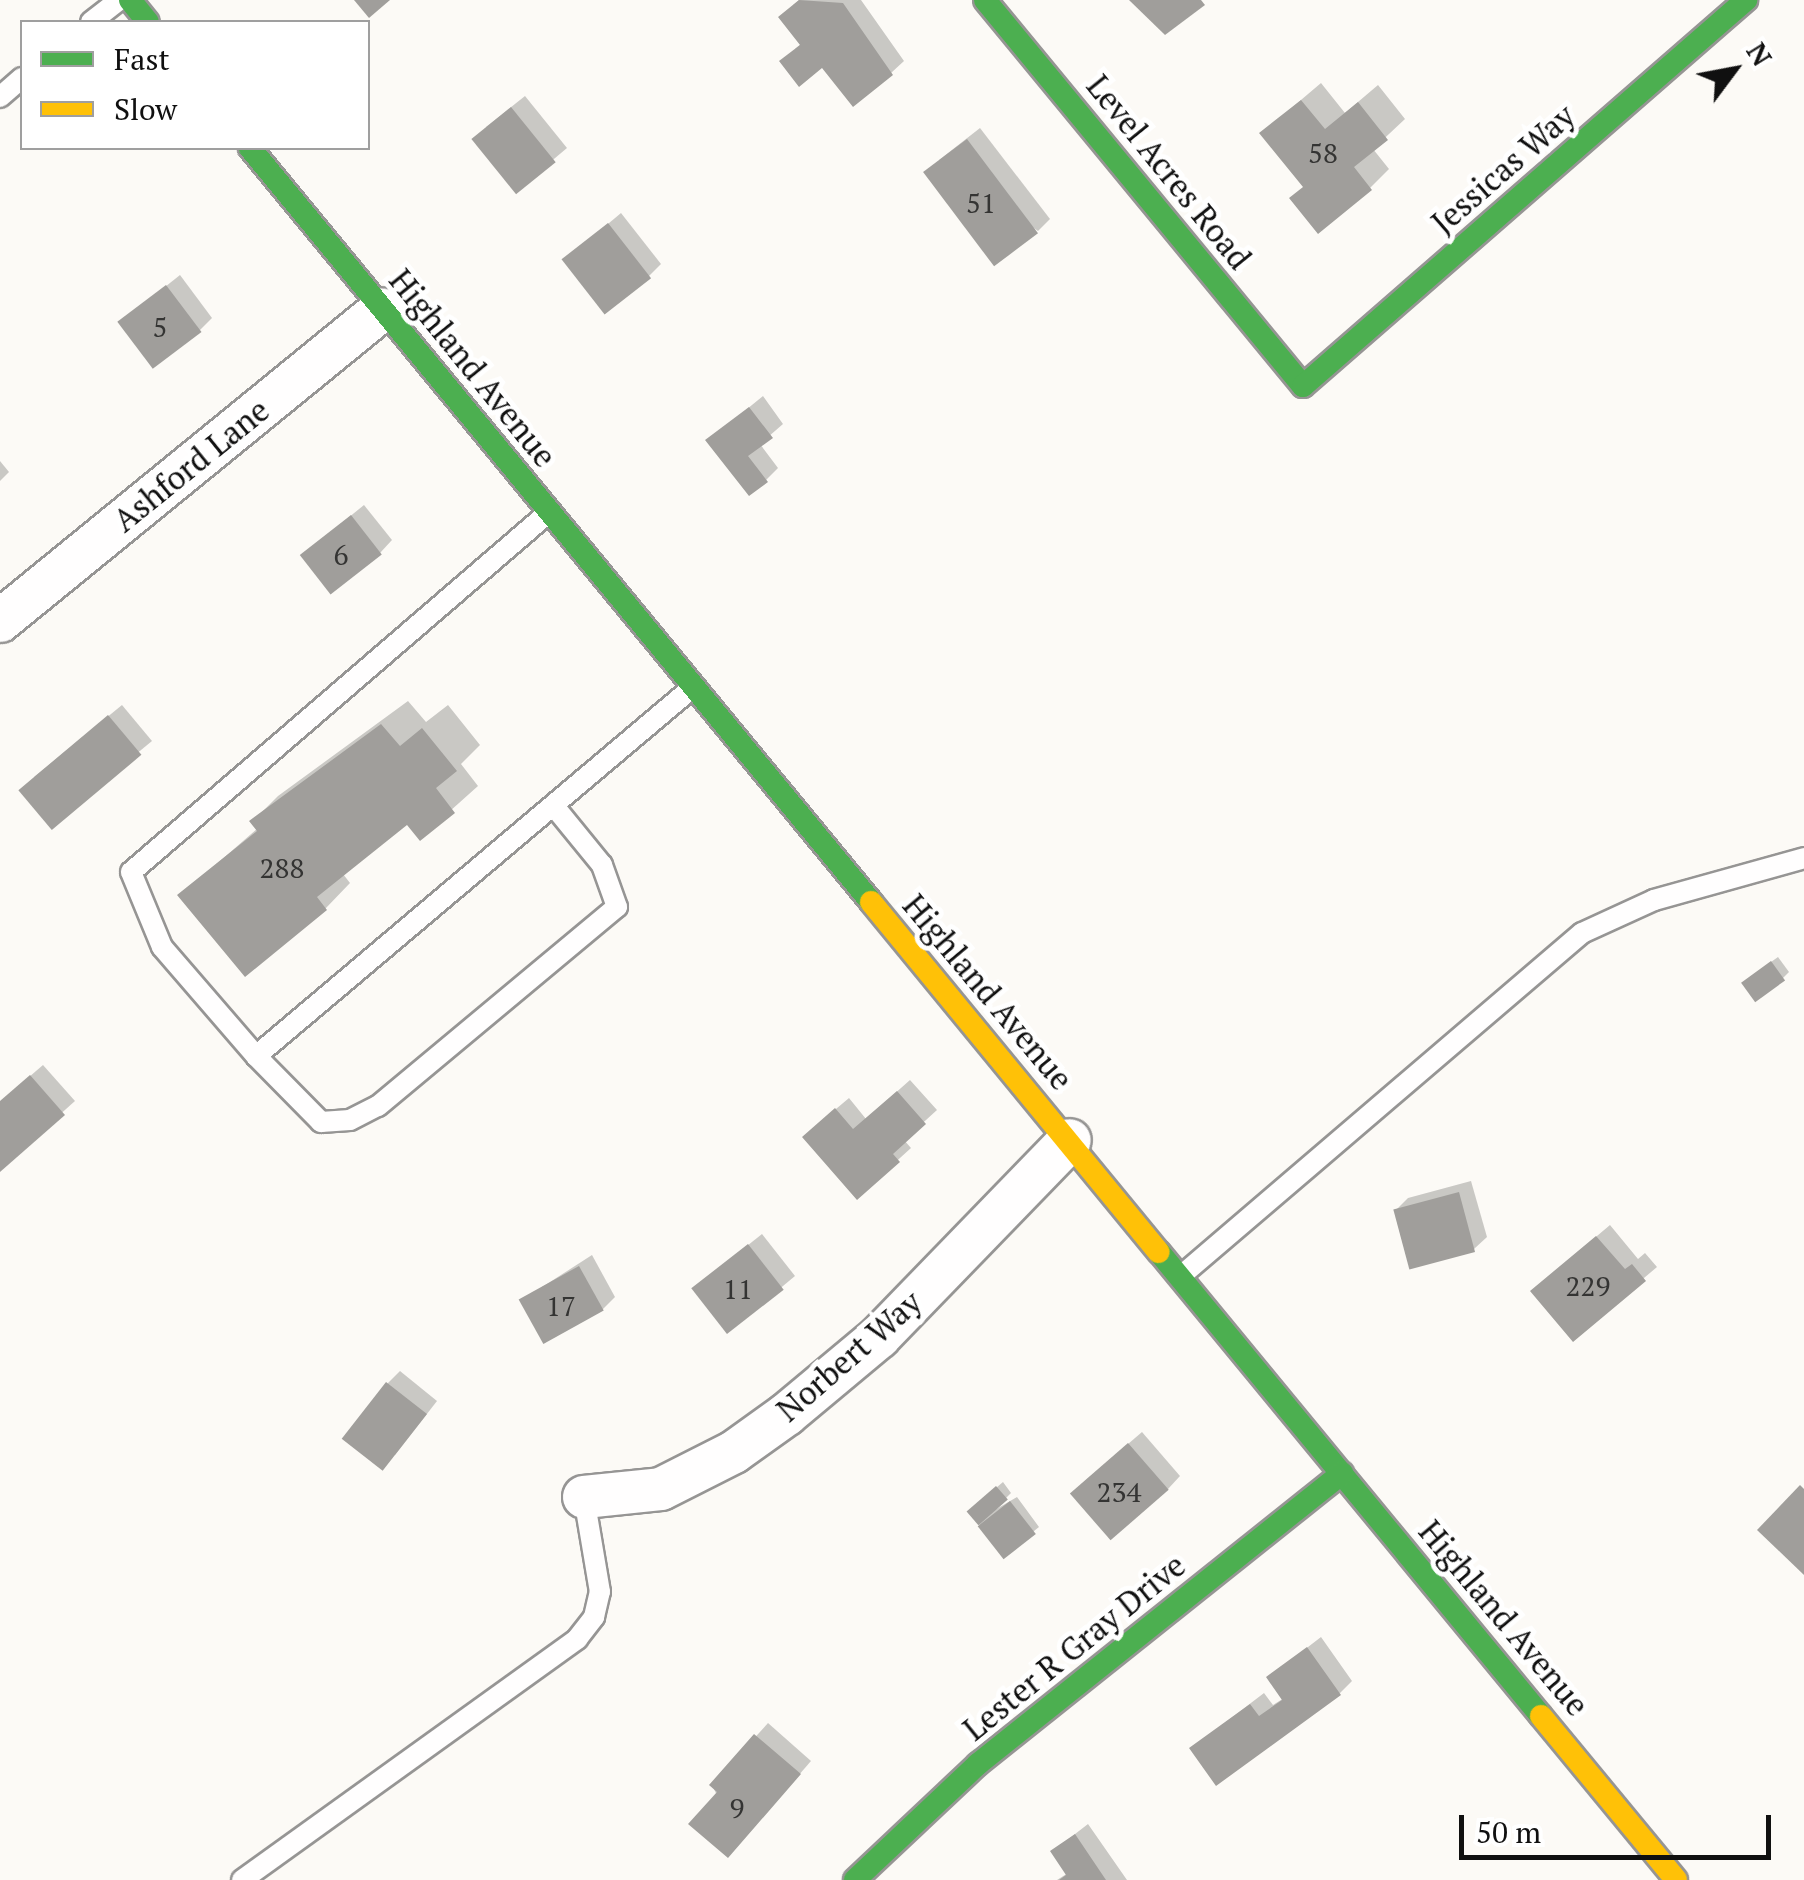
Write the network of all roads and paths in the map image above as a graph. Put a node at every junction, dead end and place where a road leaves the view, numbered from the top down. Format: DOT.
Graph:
graph roads {
  1 [pos="119,0"];
  2 [pos="130,0"];
  3 [pos="985,0"];
  4 [pos="1746,0"];
  5 [pos="94,20"];
  6 [pos="146,20"];
  7 [pos="20,80"];
  8 [pos="0,97"];
  9 [pos="252,150"];
  10 [pos="382,309"];
  11 [pos="1303,386"];
  12 [pos="549,512"];
  13 [pos="0,621"];
  14 [pos="694,687"];
  15 [pos="553,805"];
  16 [pos="1804,858"];
  17 [pos="256,1056"];
  18 [pos="1070,1140"];
  19 [pos="1181,1276"];
  20 [pos="1342,1473"];
  21 [pos="584,1498"];
  22 [pos="242,1880"];
  23 [pos="855,1880"];
  24 [pos="1676,1880"];
  1 -- 5 [label="lane"];
  2 -- 6 [label="main road"];
  3 -- 11 [label="main road, Level Acres Road"];
  4 -- 11 [label="main road, Jessicas Way"];
  7 -- 8 [label="lane"];
  9 -- 10 [label="main road, Highland Avenue"];
  10 -- 12 [label="main road, Highland Avenue"];
  10 -- 13 [label="street, Ashford Lane"];
  12 -- 14 [label="main road, Highland Avenue"];
  12 -- 17 [label="lane"];
  14 -- 15 [label="lane"];
  14 -- 18 [label="main road, Highland Avenue"];
  15 -- 17 [label="lane"];
  15 -- 17 [label="lane"];
  16 -- 19 [label="lane"];
  18 -- 19 [label="main road, Highland Avenue"];
  18 -- 21 [label="street, Norbert Way"];
  19 -- 20 [label="main road, Highland Avenue"];
  20 -- 23 [label="main road, Lester R Gray Drive"];
  20 -- 24 [label="main road, Highland Avenue"];
  21 -- 22 [label="lane"];
}
